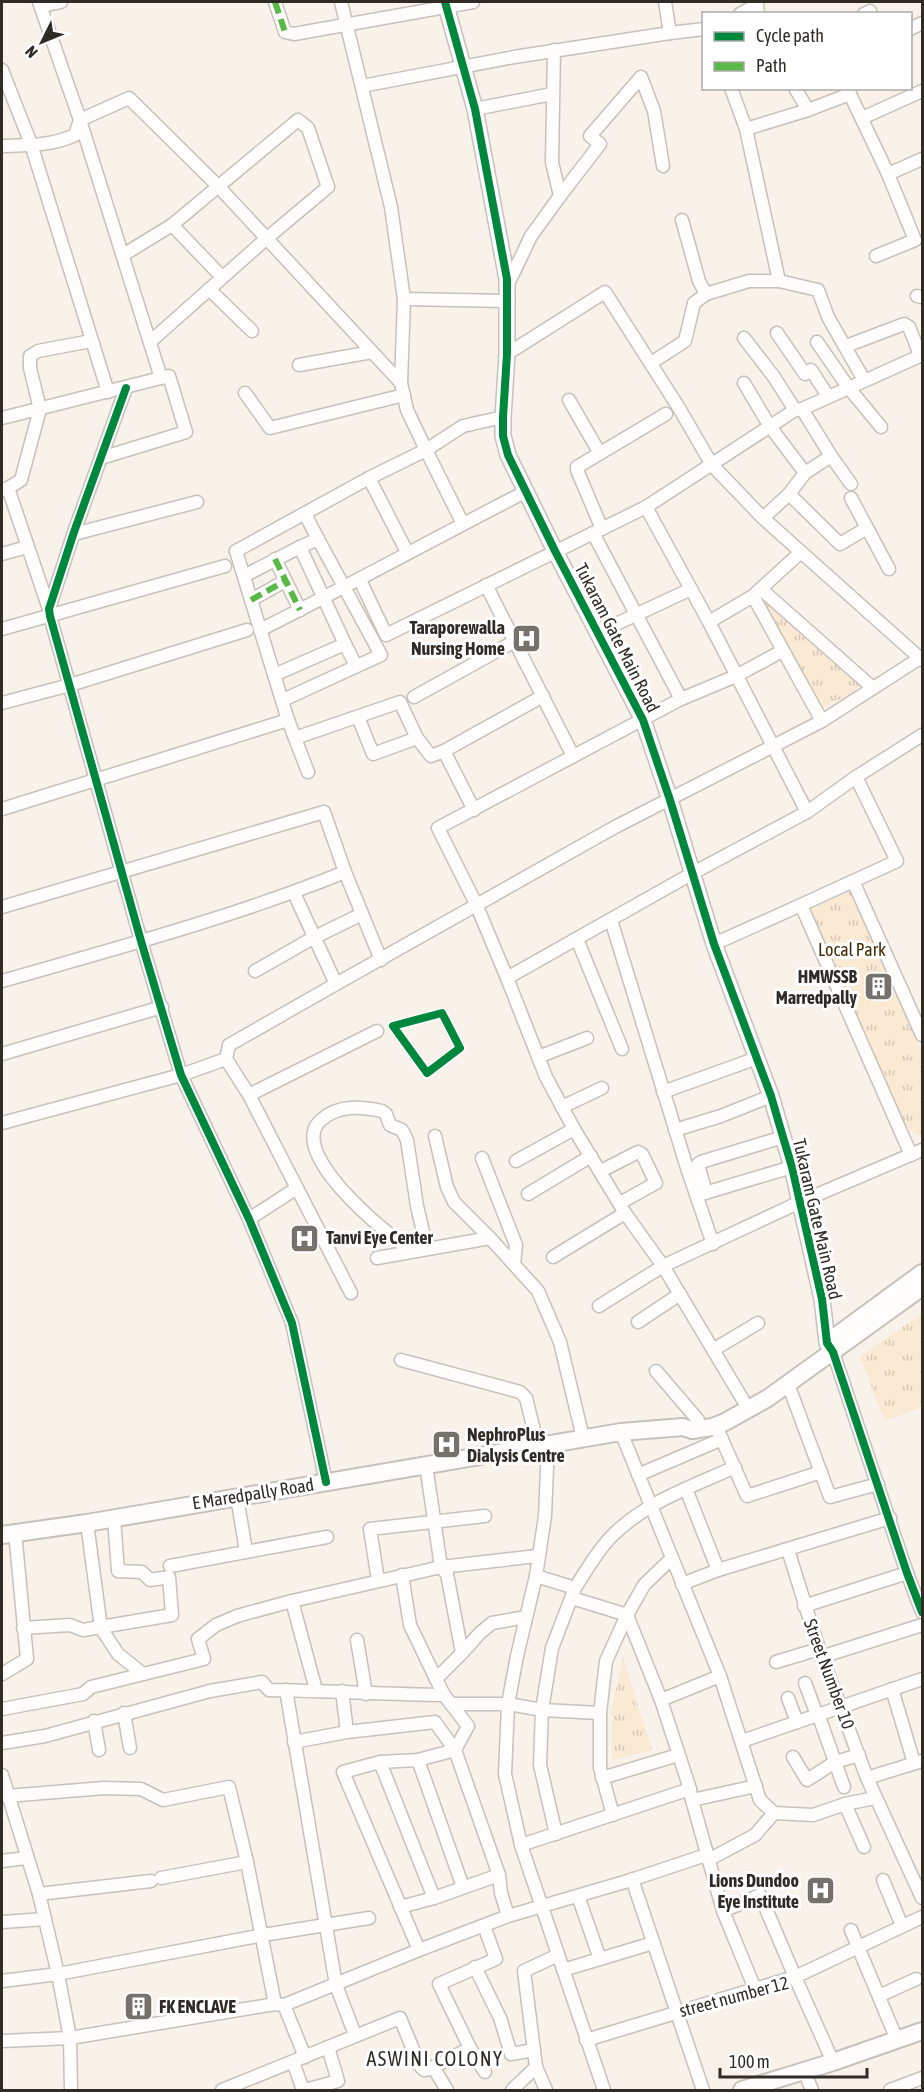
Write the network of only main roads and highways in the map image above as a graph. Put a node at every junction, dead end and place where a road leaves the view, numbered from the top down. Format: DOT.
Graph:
graph roads {
  1 [pos="921,1281"];
  2 [pos="830,1348"];
  3 [pos="682,1427"];
  4 [pos="8,1533"];
  5 [pos="922,2031"];
  6 [pos="742,2091"];
  1 -- 2 [label="main road, E Maredpally Road"];
  2 -- 3 [label="main road, E Maredpally Road"];
  2 -- 3 [label="main road, E Maredpally Road"];
  3 -- 4 [label="main road, E Maredpally Road"];
  5 -- 6 [label="main road"];
}
